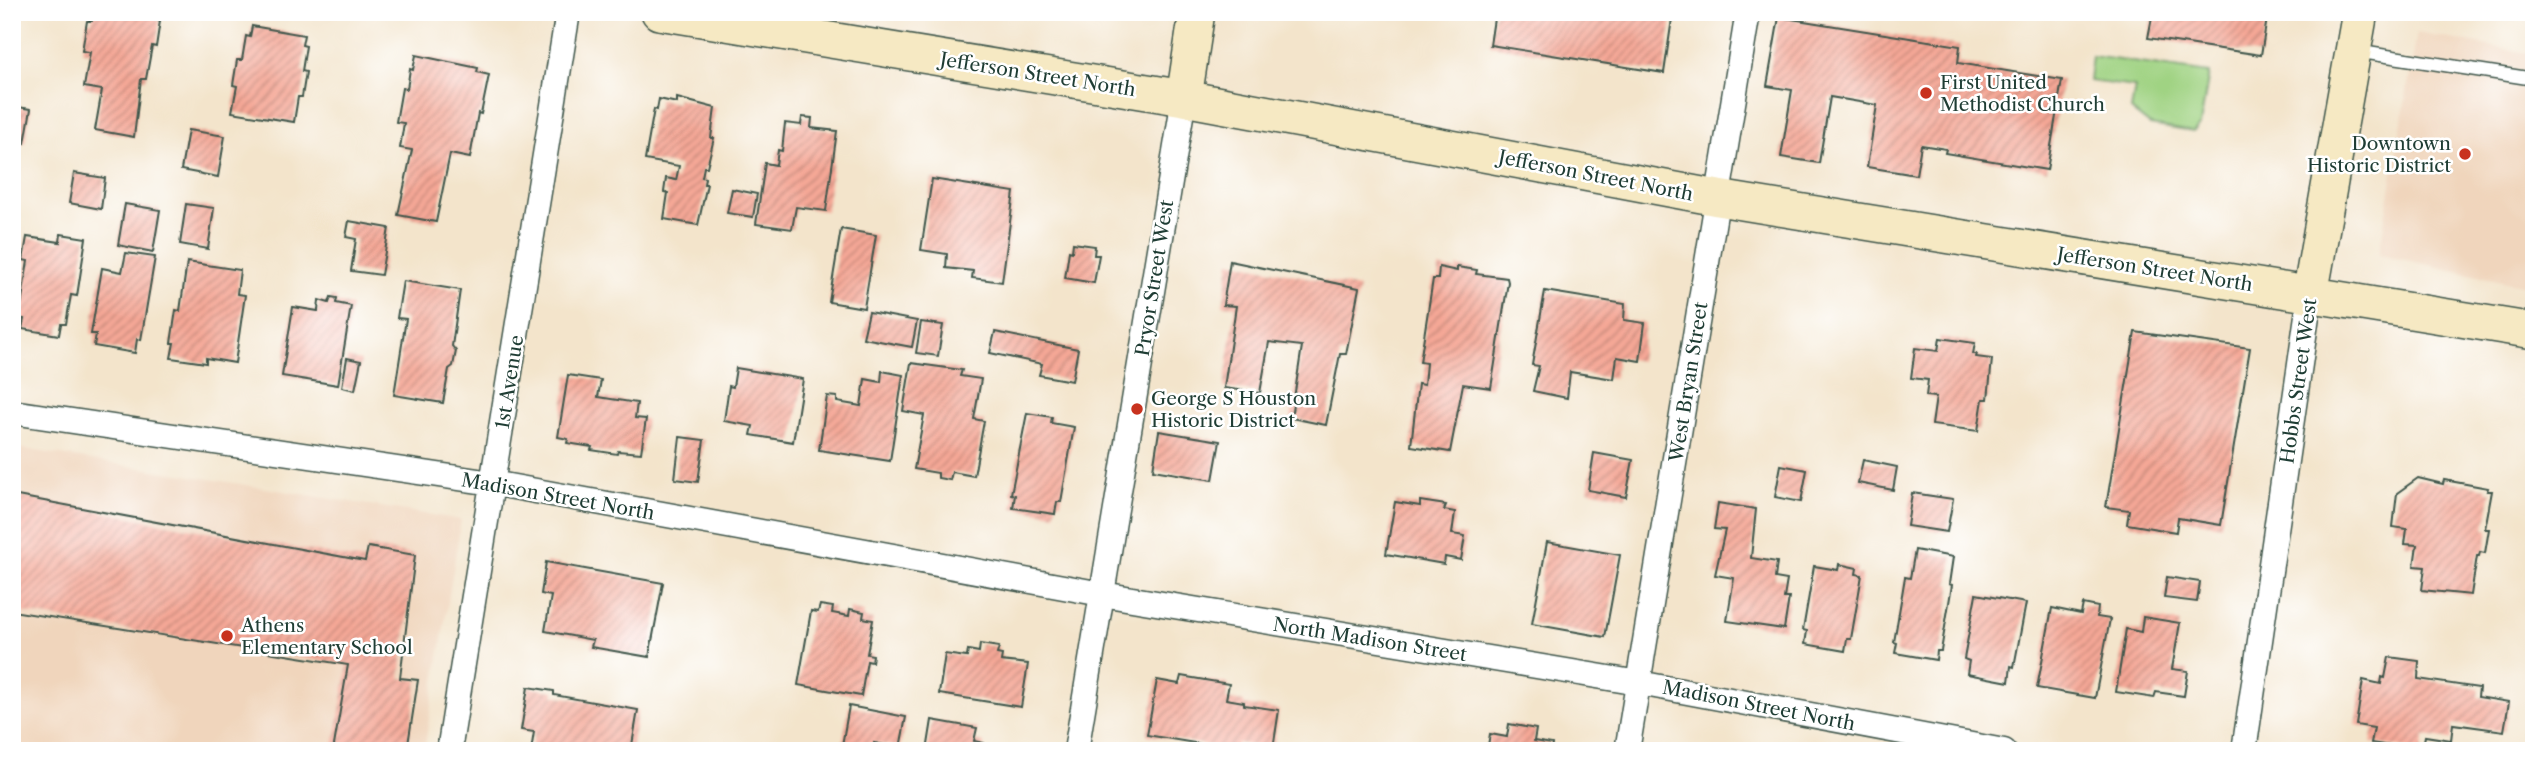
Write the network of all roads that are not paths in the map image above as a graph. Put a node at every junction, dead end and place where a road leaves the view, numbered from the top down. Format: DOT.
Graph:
graph roads {
  1 [pos="568,12"];
  2 [pos="659,12"];
  3 [pos="1198,12"];
  4 [pos="1748,12"];
  5 [pos="2360,12"];
  6 [pos="2351,50"];
  7 [pos="2534,79"];
  8 [pos="1184,98"];
  9 [pos="1718,198"];
  10 [pos="2310,295"];
  11 [pos="2534,331"];
  12 [pos="12,412"];
  13 [pos="492,483"];
  14 [pos="1102,594"];
  15 [pos="1639,683"];
  16 [pos="449,751"];
  17 [pos="1076,751"];
  18 [pos="1627,751"];
  19 [pos="2004,751"];
  20 [pos="2244,751"];
  1 -- 13 [label="street, 1st Avenue"];
  2 -- 8 [label="main road, Jefferson Street North"];
  3 -- 8 [label="main road, Pryor Street West"];
  4 -- 9 [label="street, West Bryan Street"];
  5 -- 6 [label="main road, Hobbs Street West"];
  6 -- 7 [label="lane"];
  6 -- 10 [label="main road, Hobbs Street West"];
  8 -- 9 [label="main road, Jefferson Street North"];
  8 -- 14 [label="street, Pryor Street West"];
  9 -- 10 [label="main road, Jefferson Street North"];
  9 -- 15 [label="street, West Bryan Street"];
  10 -- 11 [label="main road, Jefferson Street North"];
  10 -- 20 [label="street, Hobbs Street West"];
  12 -- 13 [label="street, Madison Street North"];
  13 -- 14 [label="street, Madison Street North"];
  13 -- 16 [label="street, 1st Avenue"];
  14 -- 15 [label="street, North Madison Street"];
  14 -- 17 [label="street, Pryor Street West"];
  15 -- 18 [label="street, West Bryan Street"];
  15 -- 19 [label="street, Madison Street North"];
}
